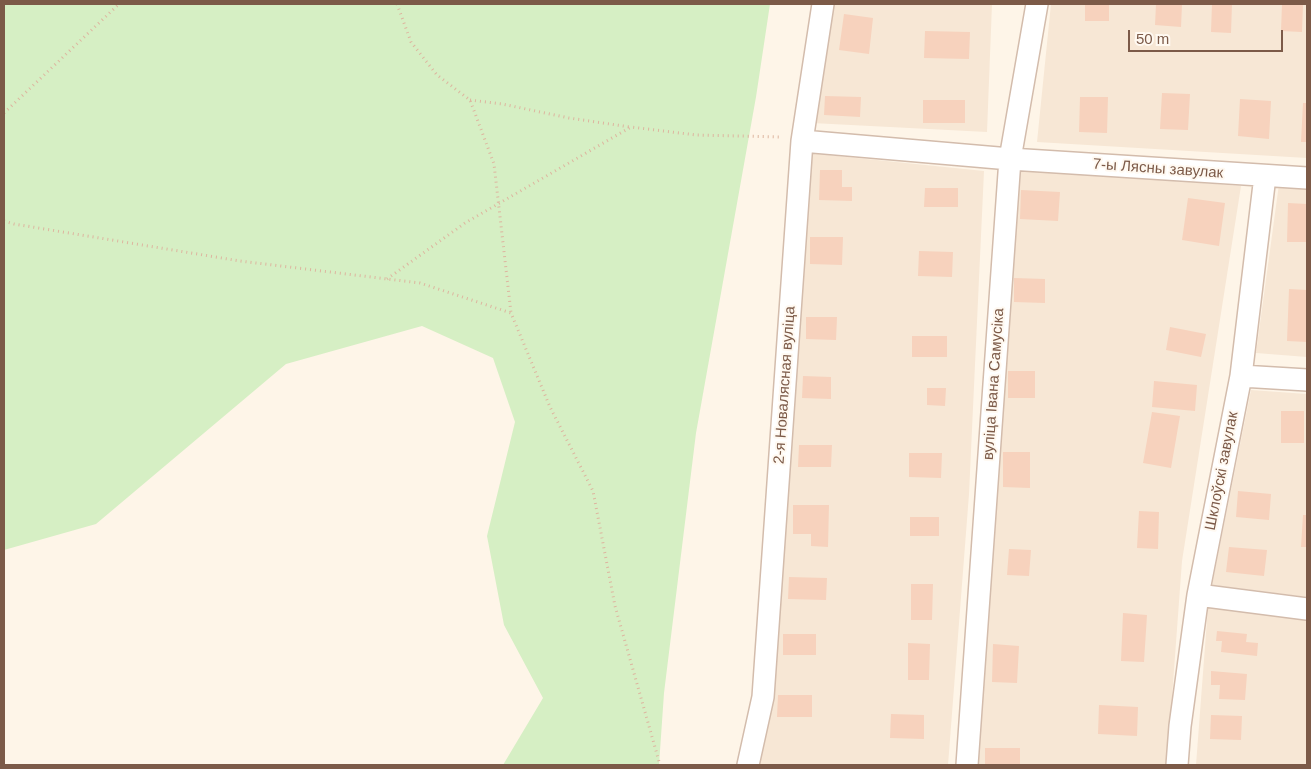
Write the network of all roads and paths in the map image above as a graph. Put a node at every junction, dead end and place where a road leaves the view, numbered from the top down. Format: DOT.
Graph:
graph roads {
  1 [pos="119,4"];
  2 [pos="397,4"];
  3 [pos="823,4"];
  4 [pos="1037,4"];
  5 [pos="470,100"];
  6 [pos="4,113"];
  7 [pos="631,128"];
  8 [pos="802,141"];
  9 [pos="1010,159"];
  10 [pos="1265,176"];
  11 [pos="1307,178"];
  12 [pos="498,204"];
  13 [pos="4,221"];
  14 [pos="386,279"];
  15 [pos="512,313"];
  16 [pos="1241,376"];
  17 [pos="1307,380"];
  18 [pos="1198,595"];
  19 [pos="1307,609"];
  20 [pos="660,765"];
  21 [pos="748,765"];
  22 [pos="967,765"];
  23 [pos="1177,765"];
  1 -- 6 [label="path"];
  2 -- 5 [label="path"];
  3 -- 8 [label="street, 2-я Новалясная вуліца"];
  4 -- 9 [label="street, вуліца Івана Самусіка"];
  5 -- 7 [label="path"];
  5 -- 12 [label="path"];
  7 -- 8 [label="path"];
  7 -- 12 [label="path"];
  8 -- 9 [label="street, 7-ы Лясны завулак"];
  8 -- 21 [label="street, 2-я Новалясная вуліца"];
  9 -- 10 [label="street, 7-ы Лясны завулак"];
  9 -- 22 [label="street, вуліца Івана Самусіка"];
  10 -- 11 [label="street, 7-ы Лясны завулак"];
  10 -- 16 [label="street, Шклоўскі завулак"];
  12 -- 14 [label="path"];
  12 -- 15 [label="path"];
  13 -- 14 [label="path"];
  14 -- 15 [label="path"];
  15 -- 20 [label="path"];
  16 -- 17 [label="street"];
  16 -- 18 [label="street, Шклоўскі завулак"];
  18 -- 19 [label="street"];
  18 -- 23 [label="street, Шклоўскі завулак"];
}
